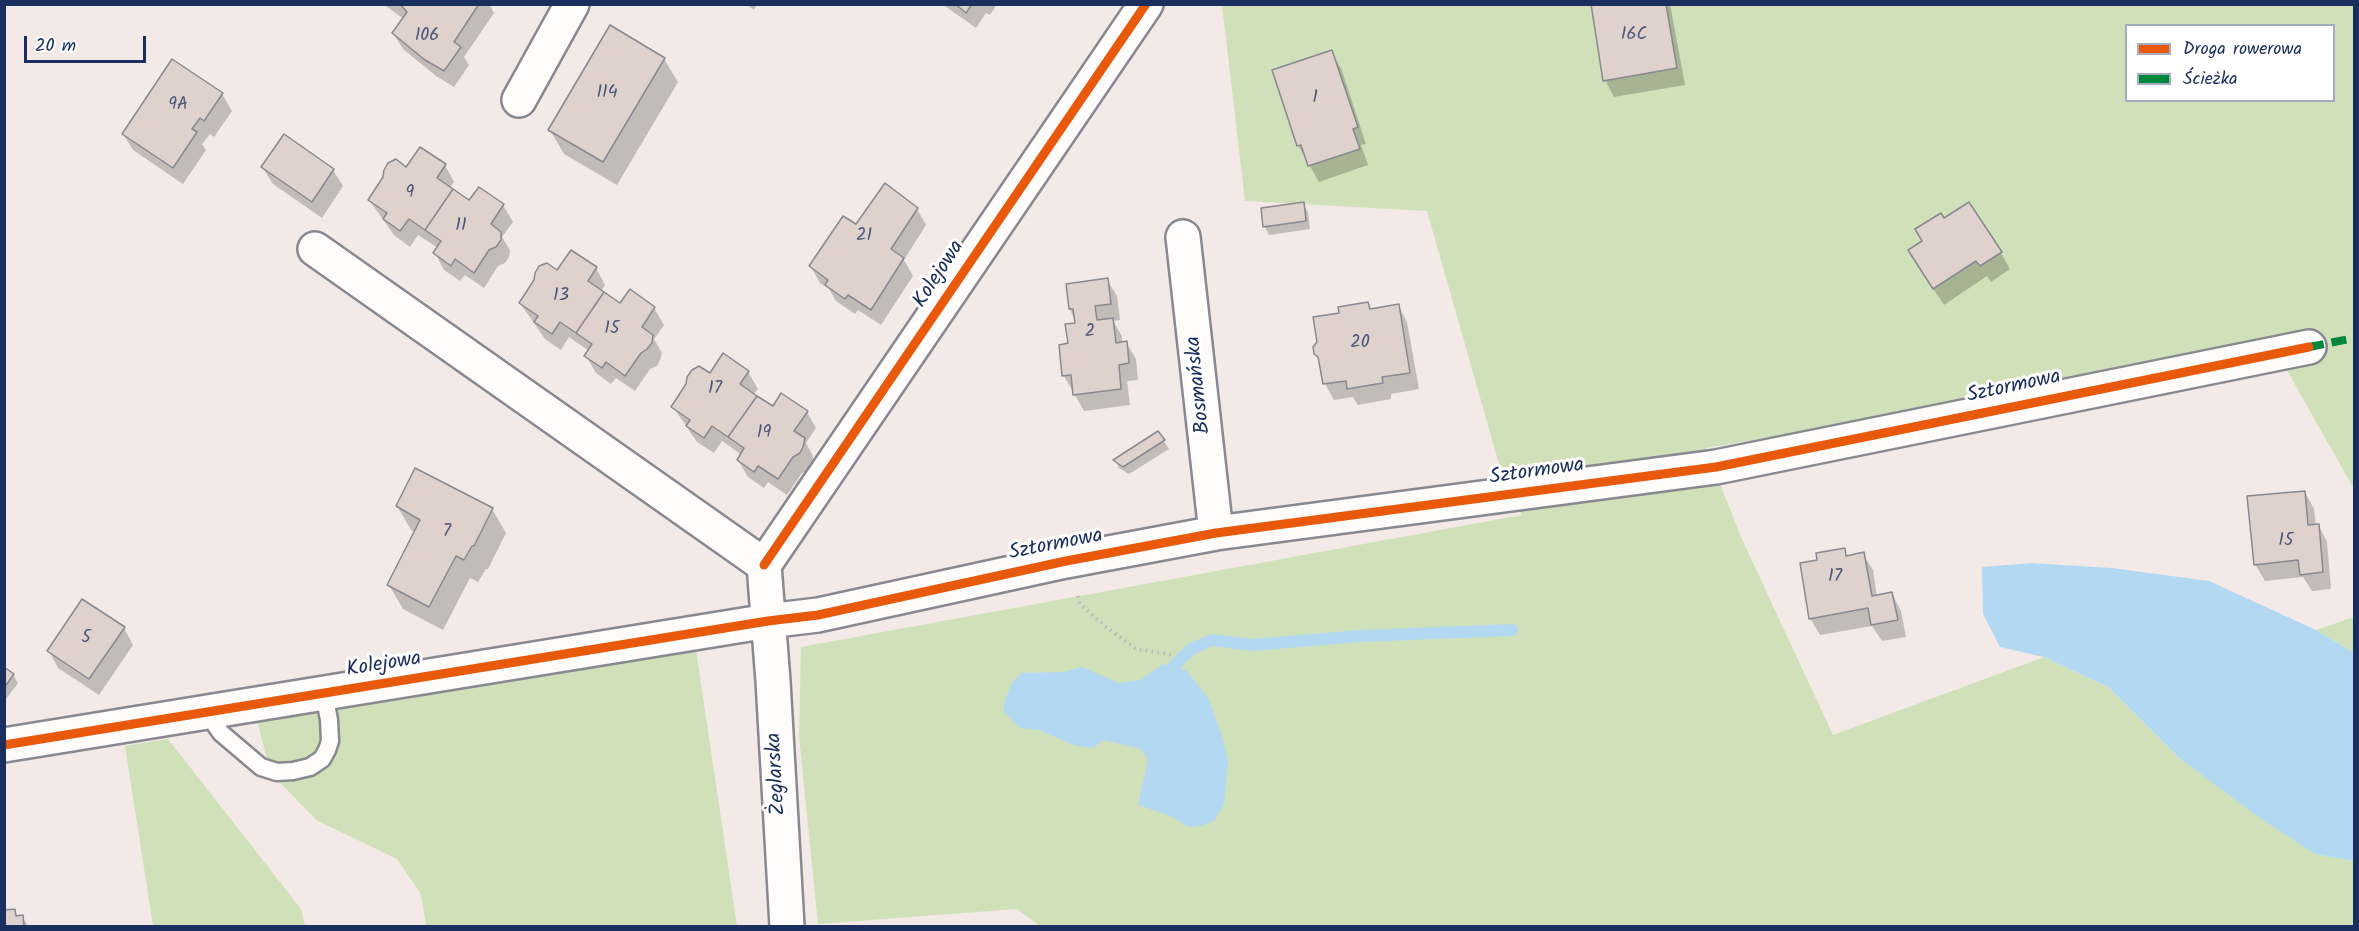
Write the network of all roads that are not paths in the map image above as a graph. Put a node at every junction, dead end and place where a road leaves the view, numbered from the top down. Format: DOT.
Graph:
graph roads {
  1 [pos="572,4"];
  2 [pos="1146,4"];
  3 [pos="519,100"];
  4 [pos="1183,237"];
  5 [pos="315,249"];
  6 [pos="2309,347"];
  7 [pos="1216,533"];
  8 [pos="764,565"];
  9 [pos="768,621"];
  10 [pos="324,693"];
  11 [pos="207,713"];
  12 [pos="4,745"];
  13 [pos="787,927"];
  1 -- 3 [label="street"];
  2 -- 8 [label="street, Kolejowa"];
  4 -- 7 [label="street, Bosmańska"];
  5 -- 8 [label="street"];
  6 -- 7 [label="street, Sztormowa"];
  7 -- 9 [label="street, Sztormowa"];
  8 -- 9 [label="street, Żeglarska"];
  9 -- 10 [label="street, Kolejowa"];
  9 -- 13 [label="street, Żeglarska"];
  10 -- 11 [label="street, Kolejowa"];
  10 -- 11 [label="lane"];
  11 -- 12 [label="street, Kolejowa"];
}
